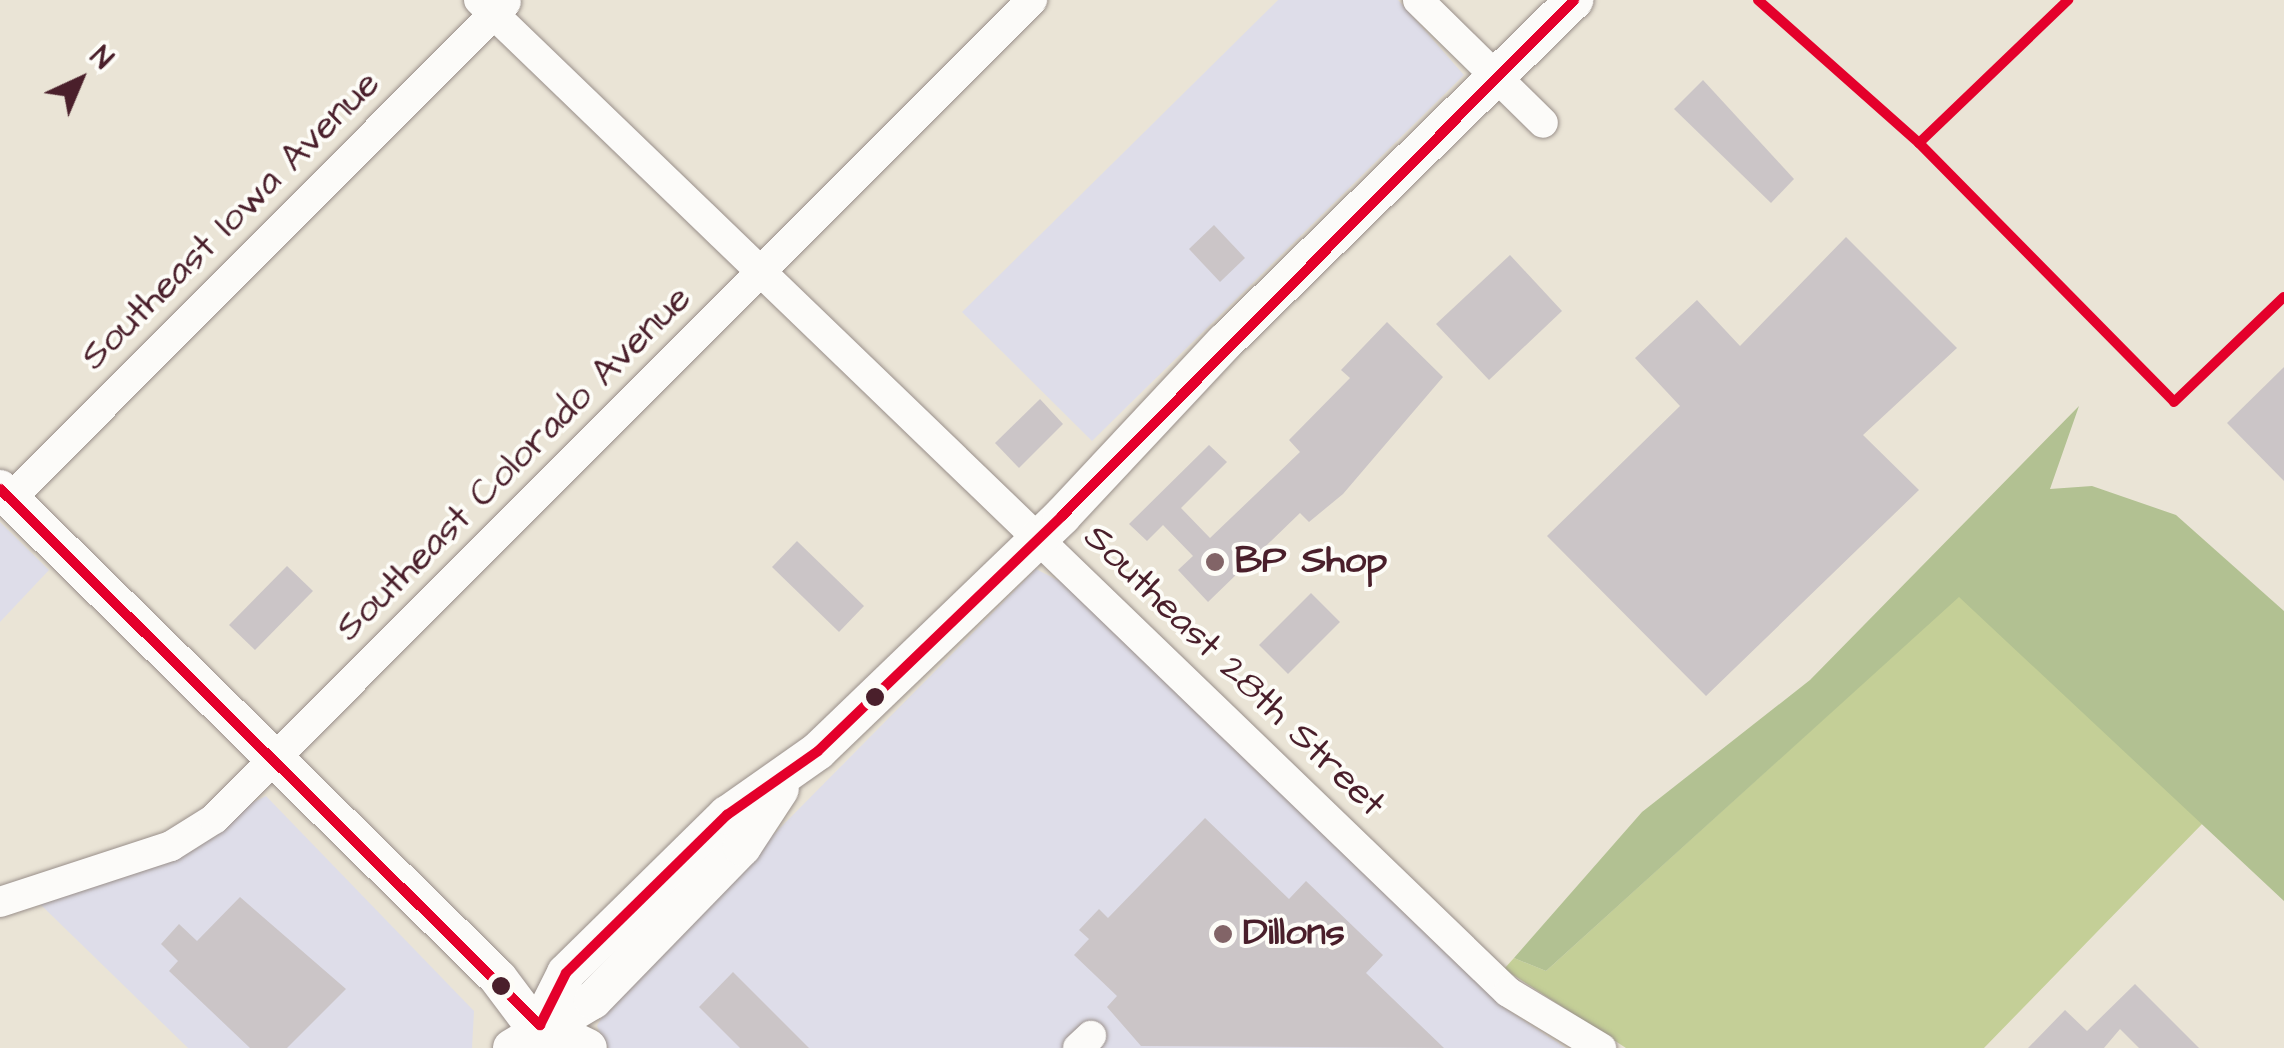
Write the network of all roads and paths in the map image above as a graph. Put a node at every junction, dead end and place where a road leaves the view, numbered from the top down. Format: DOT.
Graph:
graph roads {
  1 [pos="1032,0"];
  2 [pos="1418,0"];
  3 [pos="1574,0"];
  4 [pos="494,5"];
  5 [pos="1496,77"];
  6 [pos="1543,124"];
  7 [pos="762,273"];
  8 [pos="5,494"];
  9 [pos="1039,535"];
  10 [pos="275,758"];
  11 [pos="0,902"];
  12 [pos="534,1040"];
  13 [pos="588,1048"];
  14 [pos="1601,1048"];
  1 -- 7 [label="street, Southeast Colorado Avenue"];
  2 -- 5 [label="street"];
  3 -- 5 [label="main road"];
  4 -- 7 [label="street, Southeast 28th Street"];
  4 -- 8 [label="street, Southeast Iowa Avenue"];
  5 -- 6 [label="street"];
  5 -- 9 [label="main road"];
  7 -- 9 [label="street, Southeast 28th Street"];
  7 -- 10 [label="street, Southeast Colorado Avenue"];
  8 -- 10 [label="main road"];
  9 -- 12 [label="main road"];
  9 -- 14 [label="street, Southeast 28th Street"];
  10 -- 11 [label="street, Southeast Colorado Avenue"];
  10 -- 12 [label="main road"];
  12 -- 13 [label="main road"];
}
